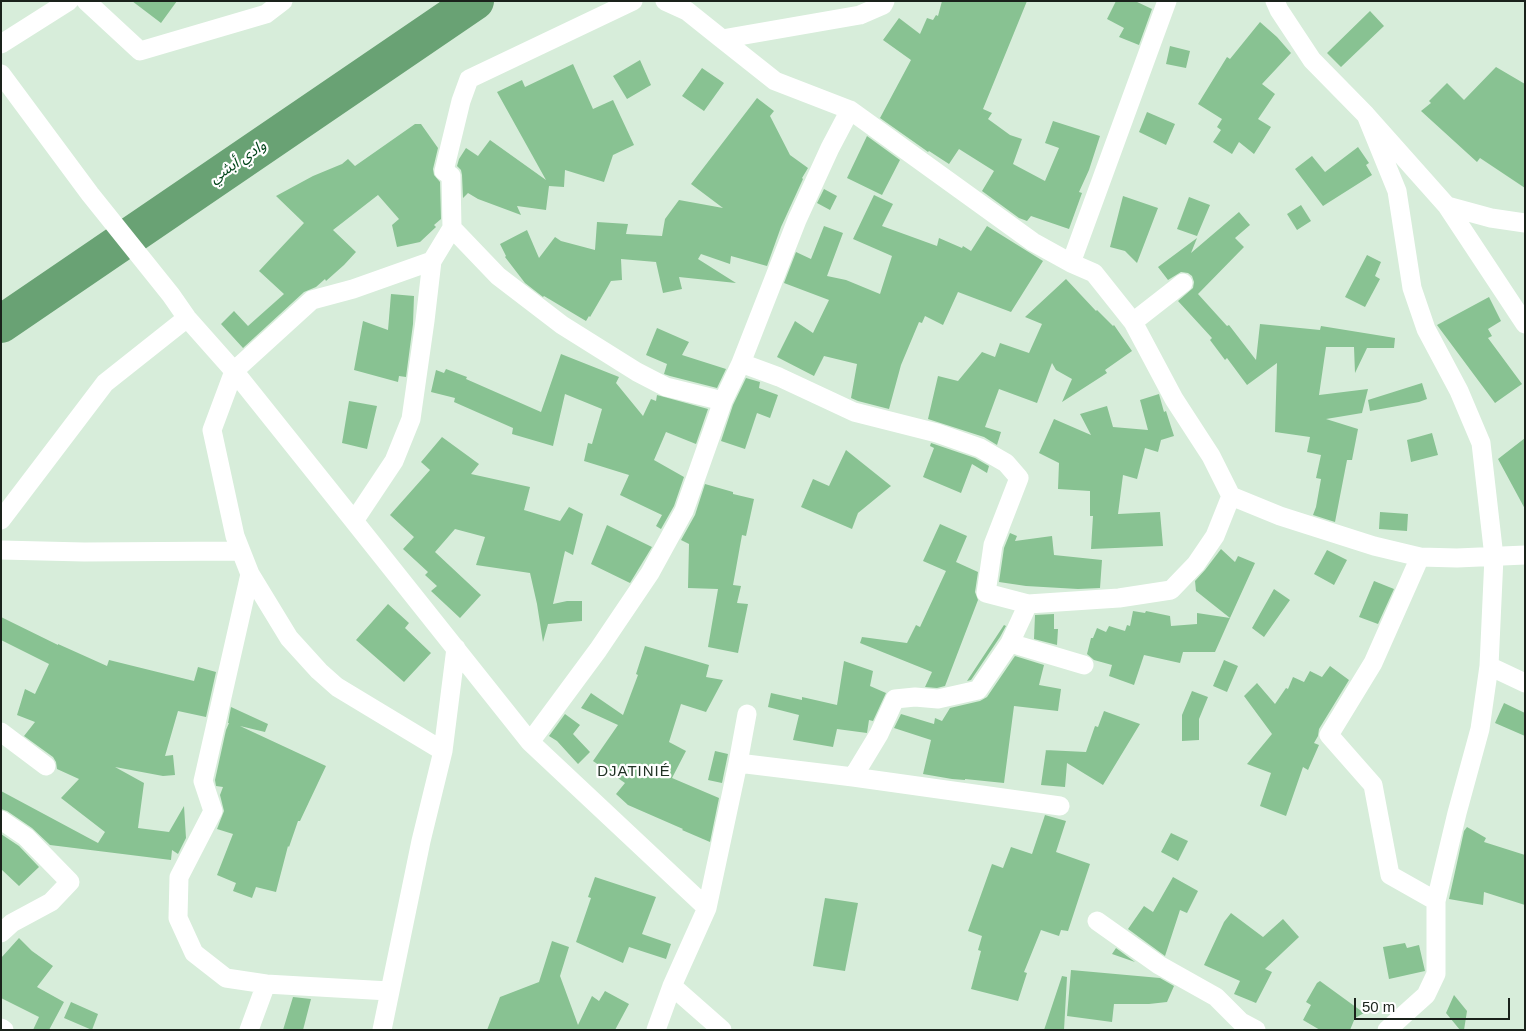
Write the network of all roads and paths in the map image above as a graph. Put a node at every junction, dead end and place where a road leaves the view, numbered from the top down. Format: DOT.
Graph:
graph roads {
  1 [pos="69,1"];
  2 [pos="86,1"];
  3 [pos="283,1"];
  4 [pos="633,1"];
  5 [pos="665,1"];
  6 [pos="885,1"];
  7 [pos="1168,1"];
  8 [pos="1275,1"];
  9 [pos="722,39"];
  10 [pos="1,44"];
  11 [pos="1,74"];
  12 [pos="850,110"];
  13 [pos="1366,115"];
  14 [pos="1447,206"];
  15 [pos="1525,223"];
  16 [pos="452,228"];
  17 [pos="432,261"];
  18 [pos="1071,263"];
  19 [pos="1183,283"];
  20 [pos="187,318"];
  21 [pos="1134,322"];
  22 [pos="1525,324"];
  23 [pos="741,363"];
  24 [pos="234,371"];
  25 [pos="723,400"];
  26 [pos="1231,496"];
  27 [pos="1,520"];
  28 [pos="354,520"];
  29 [pos="1,550"];
  30 [pos="240,551"];
  31 [pos="1525,555"];
  32 [pos="1420,557"];
  33 [pos="1494,557"];
  34 [pos="250,574"];
  35 [pos="1028,604"];
  36 [pos="1010,643"];
  37 [pos="456,648"];
  38 [pos="1084,665"];
  39 [pos="1489,666"];
  40 [pos="1525,683"];
  41 [pos="748,714"];
  42 [pos="1,732"];
  43 [pos="530,742"];
  44 [pos="443,751"];
  45 [pos="738,764"];
  46 [pos="46,766"];
  47 [pos="853,777"];
  48 [pos="1060,806"];
  49 [pos="1,820"];
  50 [pos="1436,901"];
  51 [pos="706,908"];
  52 [pos="1097,921"];
  53 [pos="1,933"];
  54 [pos="266,984"];
  55 [pos="672,986"];
  56 [pos="389,991"];
  57 [pos="249,1030"];
  58 [pos="382,1030"];
  59 [pos="656,1030"];
  60 [pos="722,1030"];
  61 [pos="1256,1030"];
  62 [pos="1387,1030"];
  1 -- 10 [label="street"];
  2 -- 3 [label="street"];
  4 -- 16 [label="street"];
  5 -- 9 [label="street"];
  6 -- 9 [label="street"];
  7 -- 18 [label="street"];
  8 -- 13 [label="street"];
  9 -- 12 [label="street"];
  11 -- 20 [label="street"];
  12 -- 18 [label="street"];
  12 -- 23 [label="street"];
  13 -- 14 [label="street"];
  13 -- 33 [label="street"];
  14 -- 15 [label="street"];
  14 -- 22 [label="street"];
  16 -- 17 [label="street"];
  16 -- 25 [label="street"];
  17 -- 24 [label="street"];
  17 -- 28 [label="street"];
  18 -- 21 [label="street"];
  19 -- 21 [label="street"];
  20 -- 24 [label="street"];
  20 -- 27 [label="street"];
  21 -- 26 [label="street"];
  23 -- 25 [label="street"];
  23 -- 35 [label="street"];
  24 -- 28 [label="street"];
  24 -- 30 [label="street"];
  25 -- 43 [label="street"];
  26 -- 32 [label="street"];
  26 -- 35 [label="street"];
  28 -- 37 [label="street"];
  29 -- 30 [label="street"];
  30 -- 34 [label="street"];
  31 -- 33 [label="street"];
  32 -- 33 [label="street"];
  32 -- 50 [label="street"];
  33 -- 39 [label="street"];
  34 -- 44 [label="street"];
  34 -- 54 [label="street"];
  35 -- 36 [label="street"];
  36 -- 38 [label="street"];
  36 -- 47 [label="street"];
  37 -- 43 [label="street"];
  37 -- 44 [label="street"];
  39 -- 40 [label="street"];
  39 -- 50 [label="street"];
  41 -- 45 [label="street"];
  42 -- 46 [label="street"];
  43 -- 51 [label="street"];
  44 -- 56 [label="street"];
  45 -- 47 [label="street"];
  45 -- 51 [label="street"];
  47 -- 48 [label="street"];
  49 -- 53 [label="street"];
  50 -- 62 [label="street"];
  51 -- 55 [label="street"];
  52 -- 61 [label="street"];
  54 -- 56 [label="street"];
  54 -- 57 [label="street"];
  55 -- 59 [label="street"];
  55 -- 60 [label="street"];
  56 -- 58 [label="street"];
}
